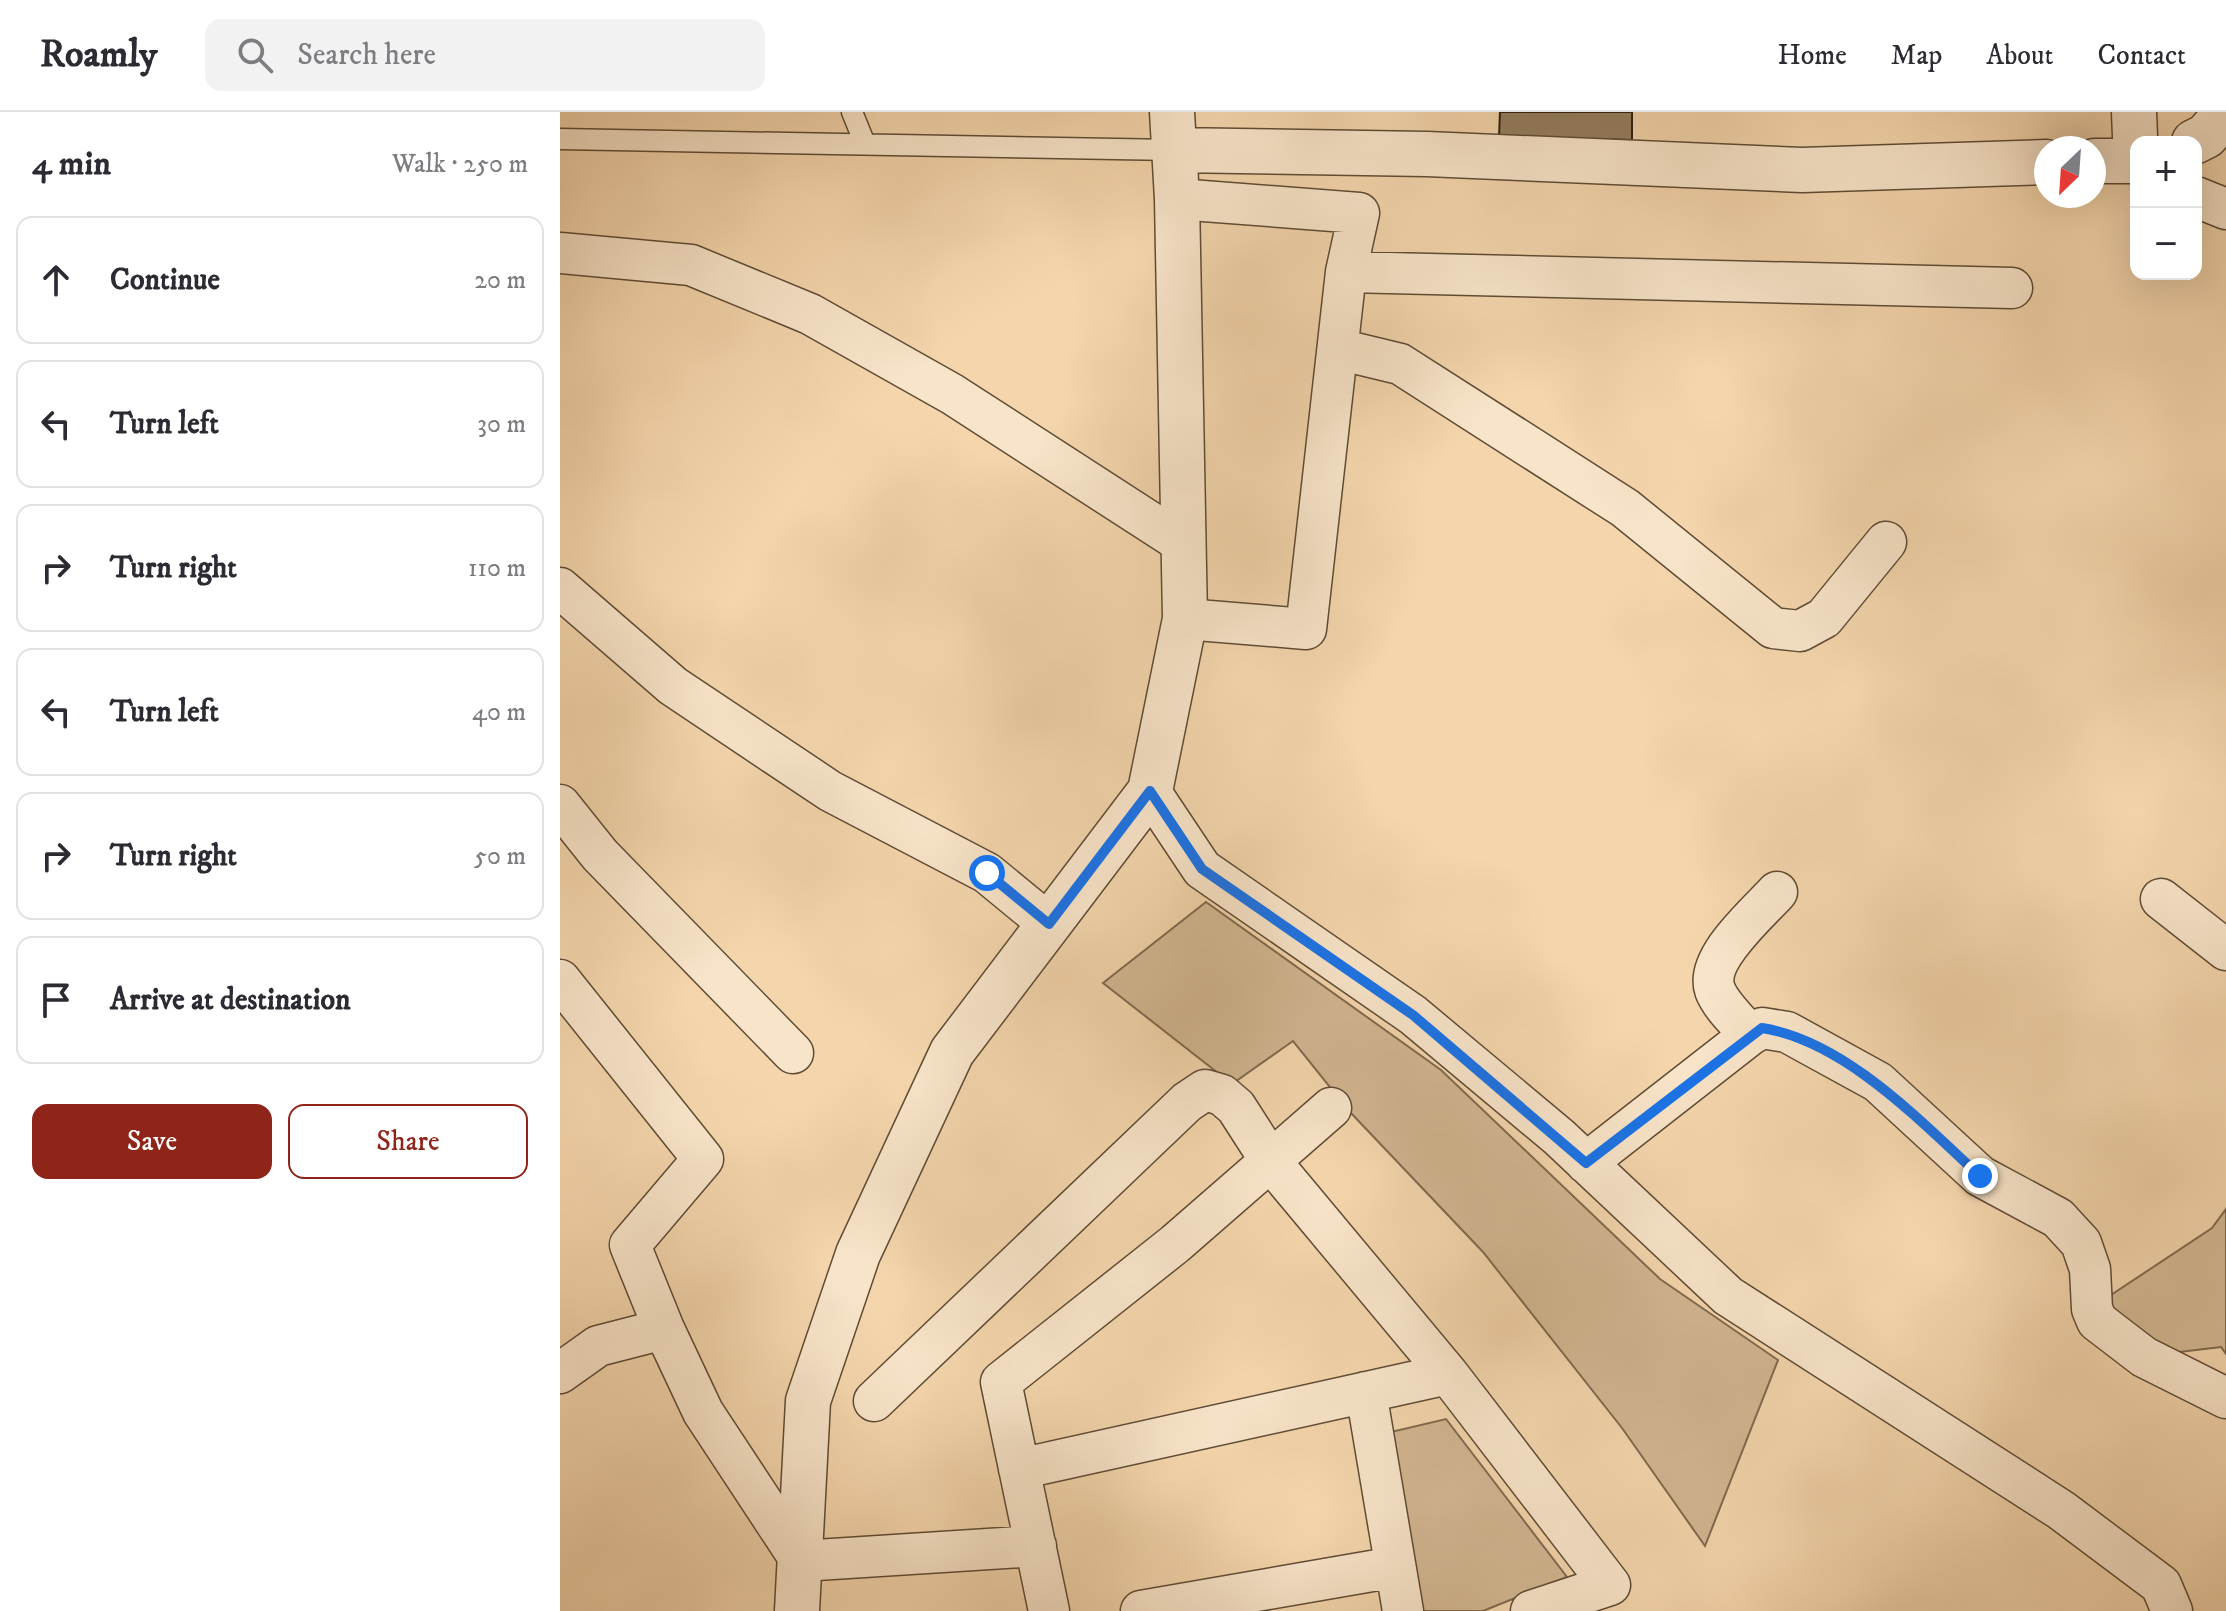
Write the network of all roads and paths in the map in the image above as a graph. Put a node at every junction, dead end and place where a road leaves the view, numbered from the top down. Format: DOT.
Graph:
graph roads {
  1 [pos="852,112"];
  2 [pos="2134,112"];
  3 [pos="2226,113"];
  4 [pos="1172,131"];
  5 [pos="2135,136"];
  6 [pos="2202,138"];
  7 [pos="560,139"];
  8 [pos="865,144"];
  9 [pos="2106,161"];
  10 [pos="2130,161"];
  11 [pos="2034,162"];
  12 [pos="1177,199"];
  13 [pos="2202,199"];
  14 [pos="2226,209"];
  15 [pos="560,253"];
  16 [pos="1346,272"];
  17 [pos="2012,288"];
  18 [pos="1338,349"];
  19 [pos="1886,542"];
  20 [pos="1184,544"];
  21 [pos="560,588"];
  22 [pos="1185,619"];
  23 [pos="1150,791"];
  24 [pos="560,805"];
  25 [pos="1777,892"];
  26 [pos="2161,899"];
  27 [pos="1049,924"];
  28 [pos="2226,950"];
  29 [pos="562,986"];
  30 [pos="1750,1035"];
  31 [pos="793,1053"];
  32 [pos="1331,1108"];
  33 [pos="1272,1163"];
  34 [pos="1586,1163"];
  35 [pos="664,1329"];
  36 [pos="560,1373"];
  37 [pos="1448,1374"];
  38 [pos="1366,1392"];
  39 [pos="2226,1398"];
  40 [pos="874,1401"];
  41 [pos="1019,1469"];
  42 [pos="1036,1546"];
  43 [pos="801,1561"];
  44 [pos="1395,1567"];
  45 [pos="797,1611"];
  46 [pos="1049,1611"];
  47 [pos="1141,1611"];
  48 [pos="1403,1611"];
  49 [pos="1531,1611"];
  50 [pos="2172,1611"];
  1 -- 8 [label="lane"];
  2 -- 5 [label="street"];
  3 -- 6 [label="street"];
  4 -- 8 [label="lane"];
  4 -- 11 [label="street"];
  4 -- 12 [label="street"];
  7 -- 8 [label="lane"];
  9 -- 10 [label="street"];
  12 -- 16 [label="street"];
  12 -- 20 [label="street"];
  13 -- 14 [label="street"];
  15 -- 20 [label="street"];
  16 -- 17 [label="street"];
  16 -- 18 [label="street"];
  18 -- 19 [label="street"];
  18 -- 22 [label="street"];
  20 -- 22 [label="street"];
  21 -- 27 [label="street"];
  22 -- 23 [label="street"];
  23 -- 27 [label="street"];
  23 -- 34 [label="street"];
  24 -- 31 [label="street"];
  25 -- 30 [label="street"];
  26 -- 28 [label="street"];
  27 -- 43 [label="street"];
  29 -- 35 [label="street"];
  30 -- 34 [label="street"];
  30 -- 39 [label="street"];
  32 -- 33 [label="street"];
  33 -- 37 [label="street"];
  33 -- 40 [label="street"];
  33 -- 41 [label="street"];
  34 -- 50 [label="street"];
  35 -- 36 [label="street"];
  35 -- 43 [label="street"];
  37 -- 38 [label="street"];
  37 -- 49 [label="street"];
  38 -- 41 [label="street"];
  38 -- 44 [label="street"];
  41 -- 42 [label="street"];
  42 -- 43 [label="street"];
  42 -- 46 [label="street"];
  43 -- 45 [label="street"];
  44 -- 47 [label="street"];
  44 -- 48 [label="street"];
}
